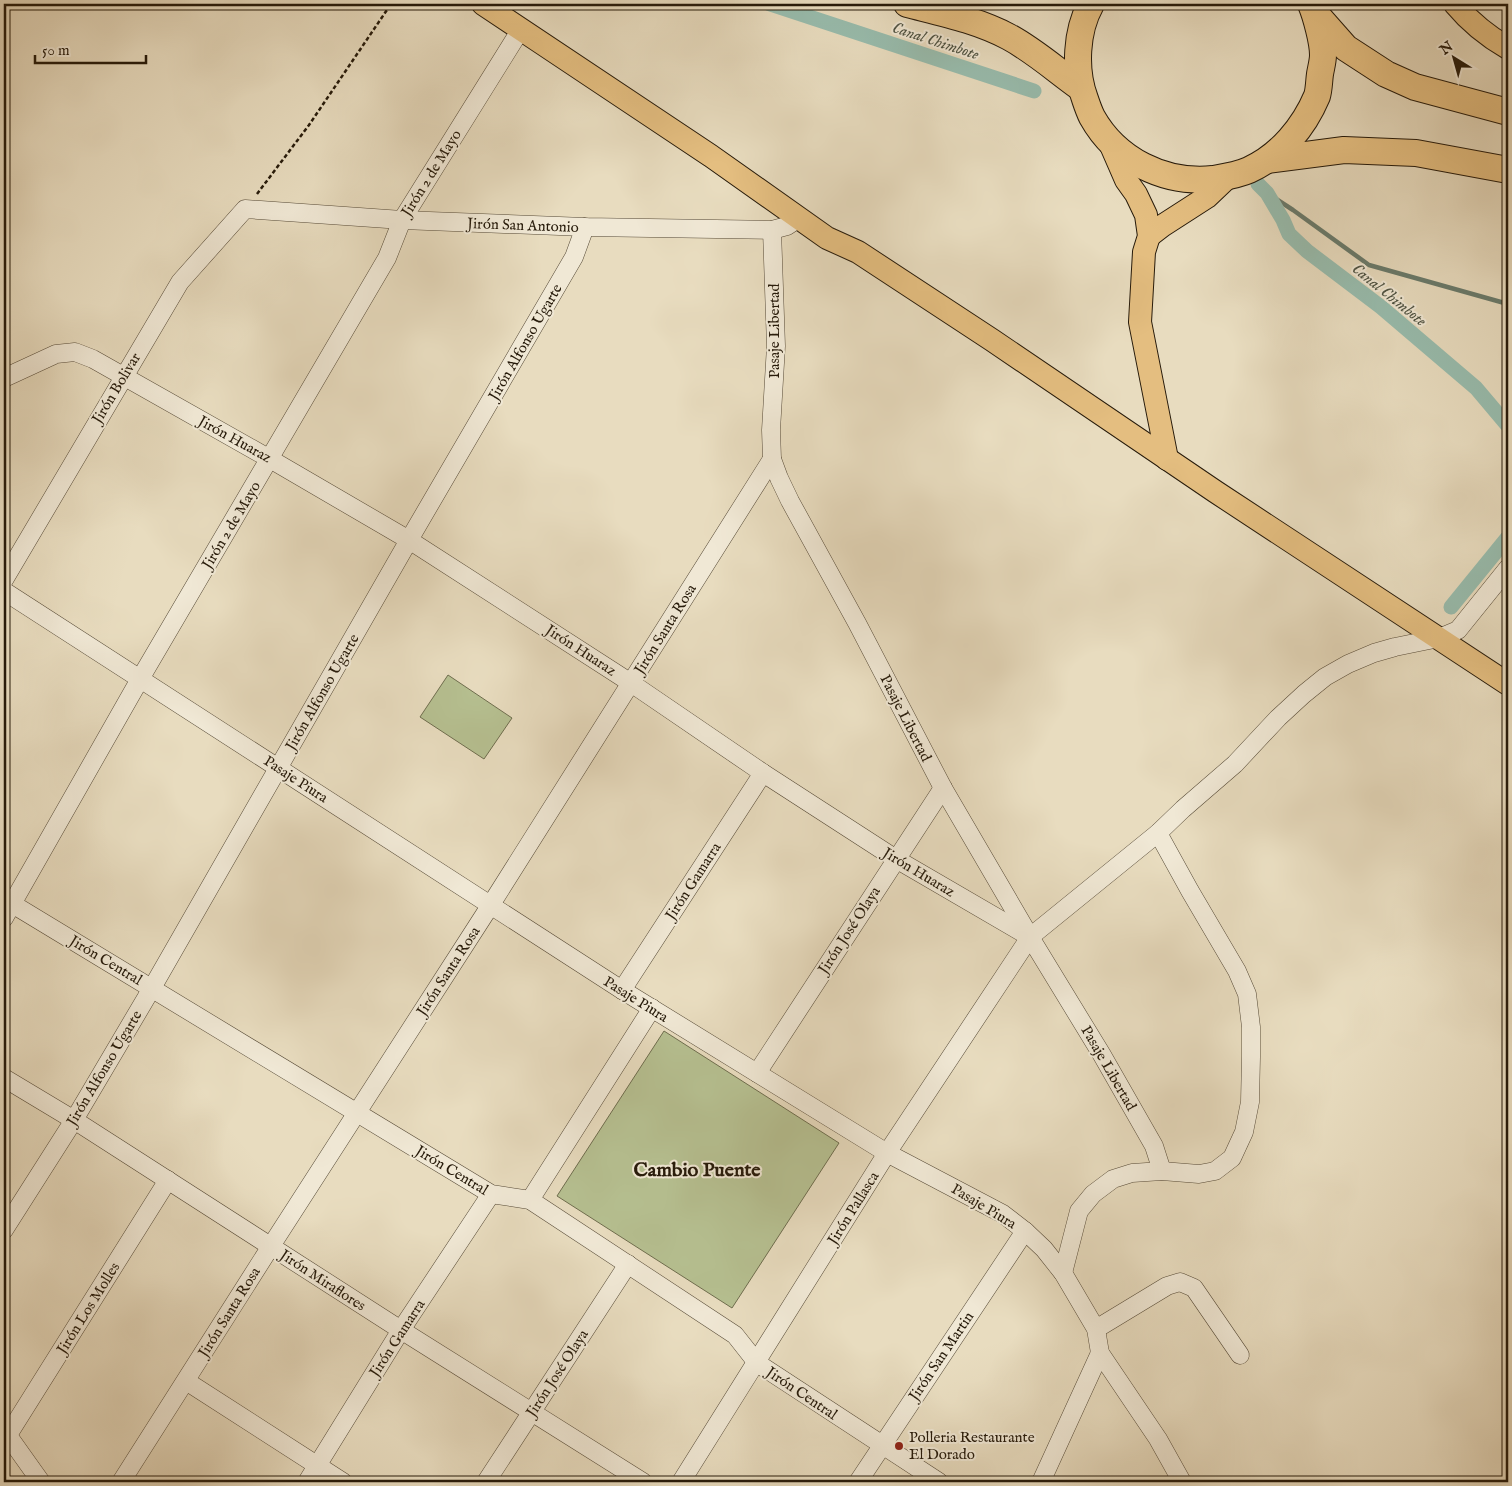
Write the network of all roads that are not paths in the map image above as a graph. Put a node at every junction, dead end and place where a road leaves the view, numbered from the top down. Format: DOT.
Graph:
graph roads {
  1 [pos="483,4"];
  2 [pos="907,4"];
  3 [pos="1091,4"];
  4 [pos="1455,4"];
  5 [pos="1313,9"];
  6 [pos="521,29"];
  7 [pos="1508,48"];
  8 [pos="1081,88"];
  9 [pos="1508,112"];
  10 [pos="1109,141"];
  11 [pos="1268,160"];
  12 [pos="1508,170"];
  13 [pos="1228,177"];
  14 [pos="245,209"];
  15 [pos="799,218"];
  16 [pos="402,220"];
  17 [pos="585,227"];
  18 [pos="772,230"];
  19 [pos="1149,236"];
  20 [pos="123,376"];
  21 [pos="4,378"];
  22 [pos="270,459"];
  23 [pos="772,459"];
  24 [pos="1167,459"];
  25 [pos="409,540"];
  26 [pos="1508,568"];
  27 [pos="4,580"];
  28 [pos="4,591"];
  29 [pos="1439,638"];
  30 [pos="140,678"];
  31 [pos="631,683"];
  32 [pos="1508,684"];
  33 [pos="278,767"];
  34 [pos="763,773"];
  35 [pos="943,788"];
  36 [pos="1158,833"];
  37 [pos="896,858"];
  38 [pos="490,906"];
  39 [pos="7,907"];
  40 [pos="1030,937"];
  41 [pos="152,988"];
  42 [pos="622,990"];
  43 [pos="652,1008"];
  44 [pos="757,1074"];
  45 [pos="4,1078"];
  46 [pos="357,1113"];
  47 [pos="74,1120"];
  48 [pos="888,1154"];
  49 [pos="1162,1170"];
  50 [pos="168,1180"];
  51 [pos="491,1194"];
  52 [pos="530,1200"];
  53 [pos="4,1230"];
  54 [pos="1025,1231"];
  55 [pos="271,1246"];
  56 [pos="628,1264"];
  57 [pos="1063,1273"];
  58 [pos="1096,1329"];
  59 [pos="401,1330"];
  60 [pos="1100,1353"];
  61 [pos="1240,1355"];
  62 [pos="757,1363"];
  63 [pos="186,1381"];
  64 [pos="532,1412"];
  65 [pos="7,1441"];
  66 [pos="882,1446"];
  67 [pos="317,1466"];
  68 [pos="41,1482"];
  69 [pos="122,1482"];
  70 [pos="307,1482"];
  71 [pos="343,1482"];
  72 [pos="486,1482"];
  73 [pos="642,1482"];
  74 [pos="682,1482"];
  75 [pos="858,1482"];
  76 [pos="939,1482"];
  77 [pos="1041,1482"];
  78 [pos="1182,1482"];
  1 -- 6 [label="main road"];
  2 -- 8 [label="highway"];
  3 -- 8 [label="highway"];
  4 -- 7 [label="main road"];
  5 -- 9 [label="highway"];
  5 -- 11 [label="highway"];
  6 -- 15 [label="main road"];
  6 -- 16 [label="street, Jirón 2 de Mayo"];
  8 -- 10 [label="highway"];
  10 -- 13 [label="highway"];
  10 -- 19 [label="main road"];
  11 -- 12 [label="highway"];
  11 -- 13 [label="highway"];
  13 -- 19 [label="main road"];
  14 -- 16 [label="street, Jirón San Antonio"];
  14 -- 20 [label="street, Jirón Bolivar"];
  15 -- 18 [label="street, Jirón San Antonio"];
  15 -- 24 [label="main road"];
  16 -- 17 [label="street, Jirón San Antonio"];
  16 -- 22 [label="street, Jirón 2 de Mayo"];
  17 -- 18 [label="street, Jirón San Antonio"];
  17 -- 25 [label="street, Jirón Alfonso Ugarte"];
  18 -- 23 [label="street, Pasaje Libertad"];
  19 -- 24 [label="main road"];
  20 -- 21 [label="street"];
  20 -- 22 [label="street, Jirón Huaraz"];
  20 -- 27 [label="street, Jirón Bolivar"];
  22 -- 25 [label="street, Jirón Huaraz"];
  22 -- 30 [label="street, Jirón 2 de Mayo"];
  23 -- 31 [label="street, Jirón Santa Rosa"];
  23 -- 35 [label="street, Pasaje Libertad"];
  24 -- 29 [label="main road"];
  25 -- 31 [label="street, Jirón Huaraz"];
  25 -- 33 [label="street, Jirón Alfonso Ugarte"];
  26 -- 29 [label="street, Jirón Pallasca"];
  28 -- 30 [label="street, Pasaje Piura"];
  29 -- 32 [label="main road"];
  29 -- 36 [label="street, Jirón Pallasca"];
  30 -- 33 [label="street, Pasaje Piura"];
  30 -- 39 [label="street, Jirón 2 de Mayo"];
  31 -- 34 [label="street, Jirón Huaraz"];
  31 -- 38 [label="street, Jirón Santa Rosa"];
  33 -- 38 [label="street, Pasaje Piura"];
  33 -- 41 [label="street, Jirón Alfonso Ugarte"];
  34 -- 37 [label="street, Jirón Huaraz"];
  34 -- 42 [label="street, Jirón Gamarra"];
  35 -- 37 [label="street, Jirón José Olaya"];
  35 -- 40 [label="street, Pasaje Libertad"];
  36 -- 40 [label="street, Jirón Pallasca"];
  36 -- 49 [label="street"];
  37 -- 40 [label="street, Jirón Huaraz"];
  37 -- 44 [label="street, Jirón José Olaya"];
  38 -- 42 [label="street, Pasaje Piura"];
  38 -- 46 [label="street, Jirón Santa Rosa"];
  39 -- 41 [label="street, Jirón Central"];
  40 -- 48 [label="street, Jirón Pallasca"];
  40 -- 49 [label="street, Pasaje Libertad"];
  41 -- 46 [label="street, Jirón Central"];
  41 -- 47 [label="street, Jirón Alfonso Ugarte"];
  42 -- 43 [label="street, Pasaje Piura"];
  43 -- 44 [label="street, Pasaje Piura"];
  43 -- 52 [label="street"];
  44 -- 48 [label="street, Pasaje Piura"];
  45 -- 47 [label="street, Jirón Miraflores"];
  46 -- 51 [label="street, Jirón Central"];
  46 -- 55 [label="street, Jirón Santa Rosa"];
  47 -- 50 [label="street, Jirón Miraflores"];
  47 -- 53 [label="street, Jirón Alfonso Ugarte"];
  48 -- 54 [label="street, Pasaje Piura"];
  48 -- 62 [label="street, Jirón Pallasca"];
  49 -- 57 [label="street"];
  50 -- 55 [label="street, Jirón Miraflores"];
  50 -- 65 [label="street, Jirón Los Molles"];
  51 -- 52 [label="street, Jirón Central"];
  51 -- 59 [label="street, Jirón Gamarra"];
  52 -- 56 [label="street, Jirón Central"];
  54 -- 57 [label="street, Pasaje Piura"];
  54 -- 66 [label="street, Jirón San Martin"];
  55 -- 59 [label="street, Jirón Miraflores"];
  55 -- 63 [label="street, Jirón Santa Rosa"];
  56 -- 62 [label="street, Jirón Central"];
  56 -- 64 [label="street, Jirón José Olaya"];
  57 -- 58 [label="street, Pasaje Piura"];
  58 -- 60 [label="street, Pasaje Piura"];
  58 -- 61 [label="street"];
  59 -- 64 [label="street, Jirón Miraflores"];
  59 -- 67 [label="street, Jirón Gamarra"];
  60 -- 77 [label="street"];
  60 -- 78 [label="street, Pasaje Piura"];
  62 -- 66 [label="street, Jirón Central"];
  62 -- 74 [label="street, Jirón Pallasca"];
  63 -- 67 [label="street"];
  63 -- 69 [label="street, Jirón Santa Rosa"];
  64 -- 72 [label="street, Jirón José Olaya"];
  64 -- 73 [label="street, Jirón Miraflores"];
  65 -- 68 [label="street"];
  66 -- 75 [label="street, Jirón San Martin"];
  66 -- 76 [label="street, Jirón Central"];
  67 -- 70 [label="street, Jirón Gamarra"];
  67 -- 71 [label="street"];
}
